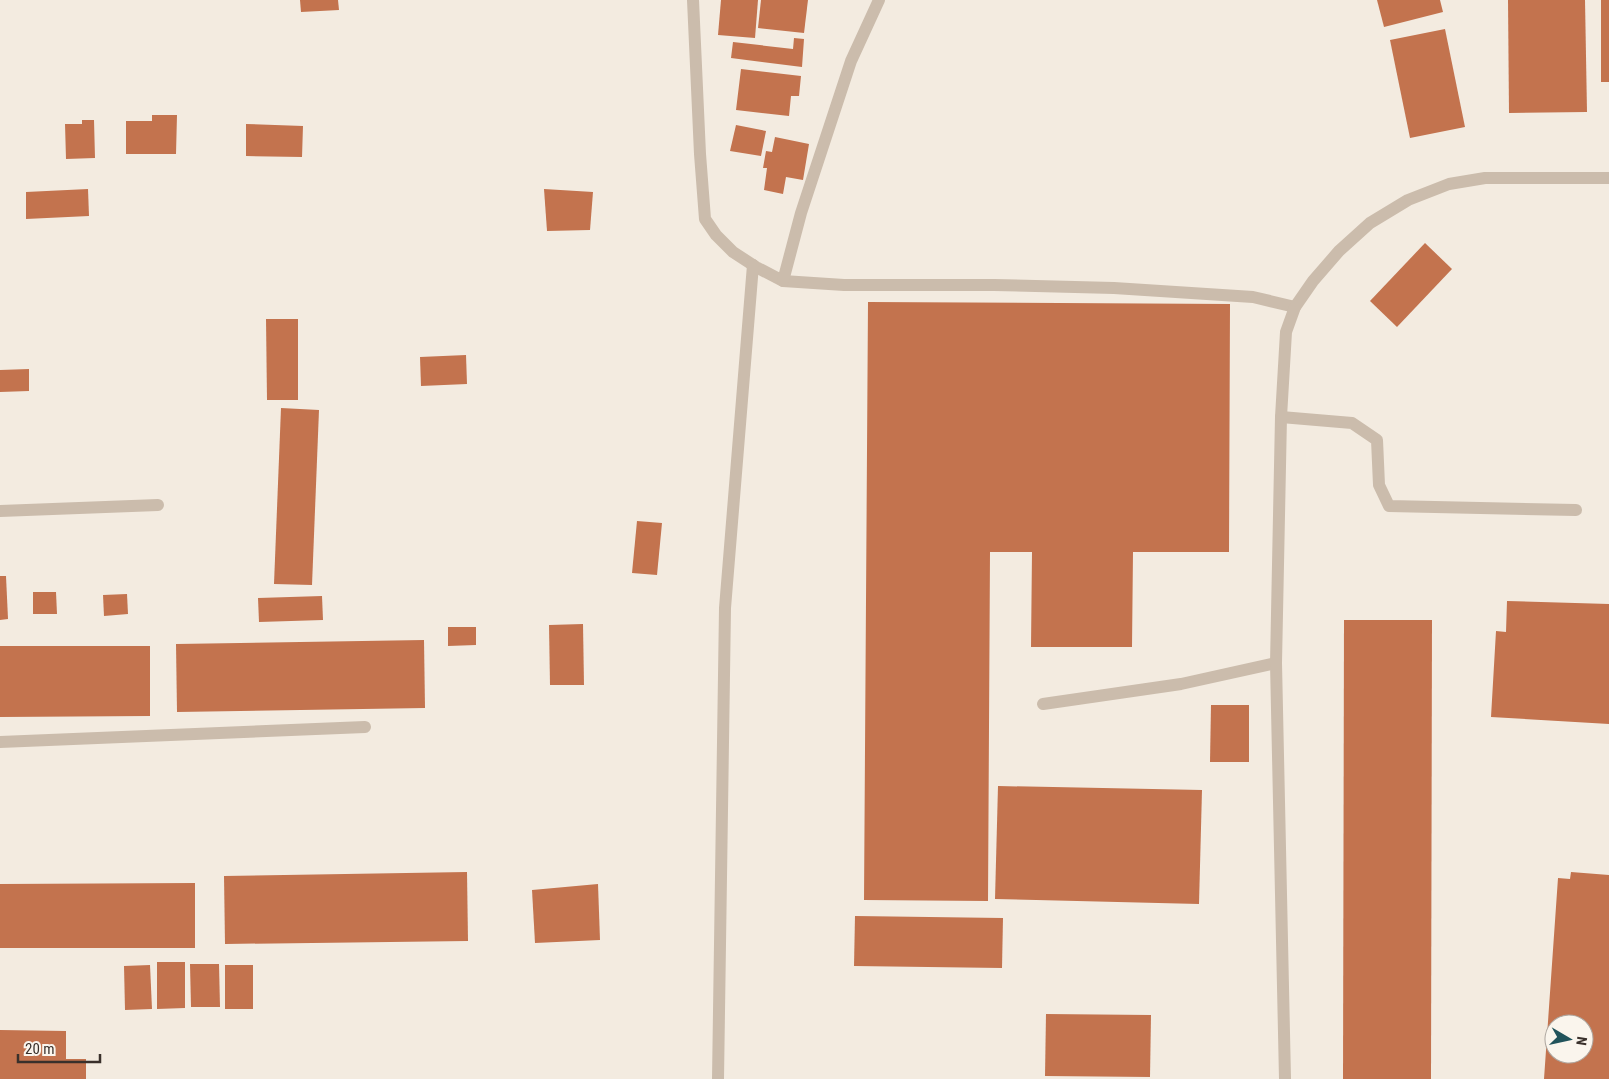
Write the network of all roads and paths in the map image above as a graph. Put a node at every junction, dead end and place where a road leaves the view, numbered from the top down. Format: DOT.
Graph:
graph roads {
  1 [pos="693,0"];
  2 [pos="879,0"];
  3 [pos="1609,178"];
  4 [pos="753,265"];
  5 [pos="783,281"];
  6 [pos="1295,308"];
  7 [pos="1281,417"];
  8 [pos="158,505"];
  9 [pos="1576,510"];
  10 [pos="0,511"];
  11 [pos="1276,663"];
  12 [pos="1042,704"];
  13 [pos="365,727"];
  14 [pos="0,742"];
  15 [pos="718,1079"];
  16 [pos="1285,1079"];
  1 -- 4 [label="street"];
  2 -- 5 [label="street"];
  3 -- 6 [label="street"];
  4 -- 5 [label="street"];
  4 -- 15 [label="street"];
  5 -- 6 [label="street"];
  6 -- 7 [label="street"];
  7 -- 9 [label="street"];
  7 -- 11 [label="street"];
  8 -- 10 [label="street"];
  11 -- 12 [label="street"];
  11 -- 16 [label="street"];
  13 -- 14 [label="street"];
}
